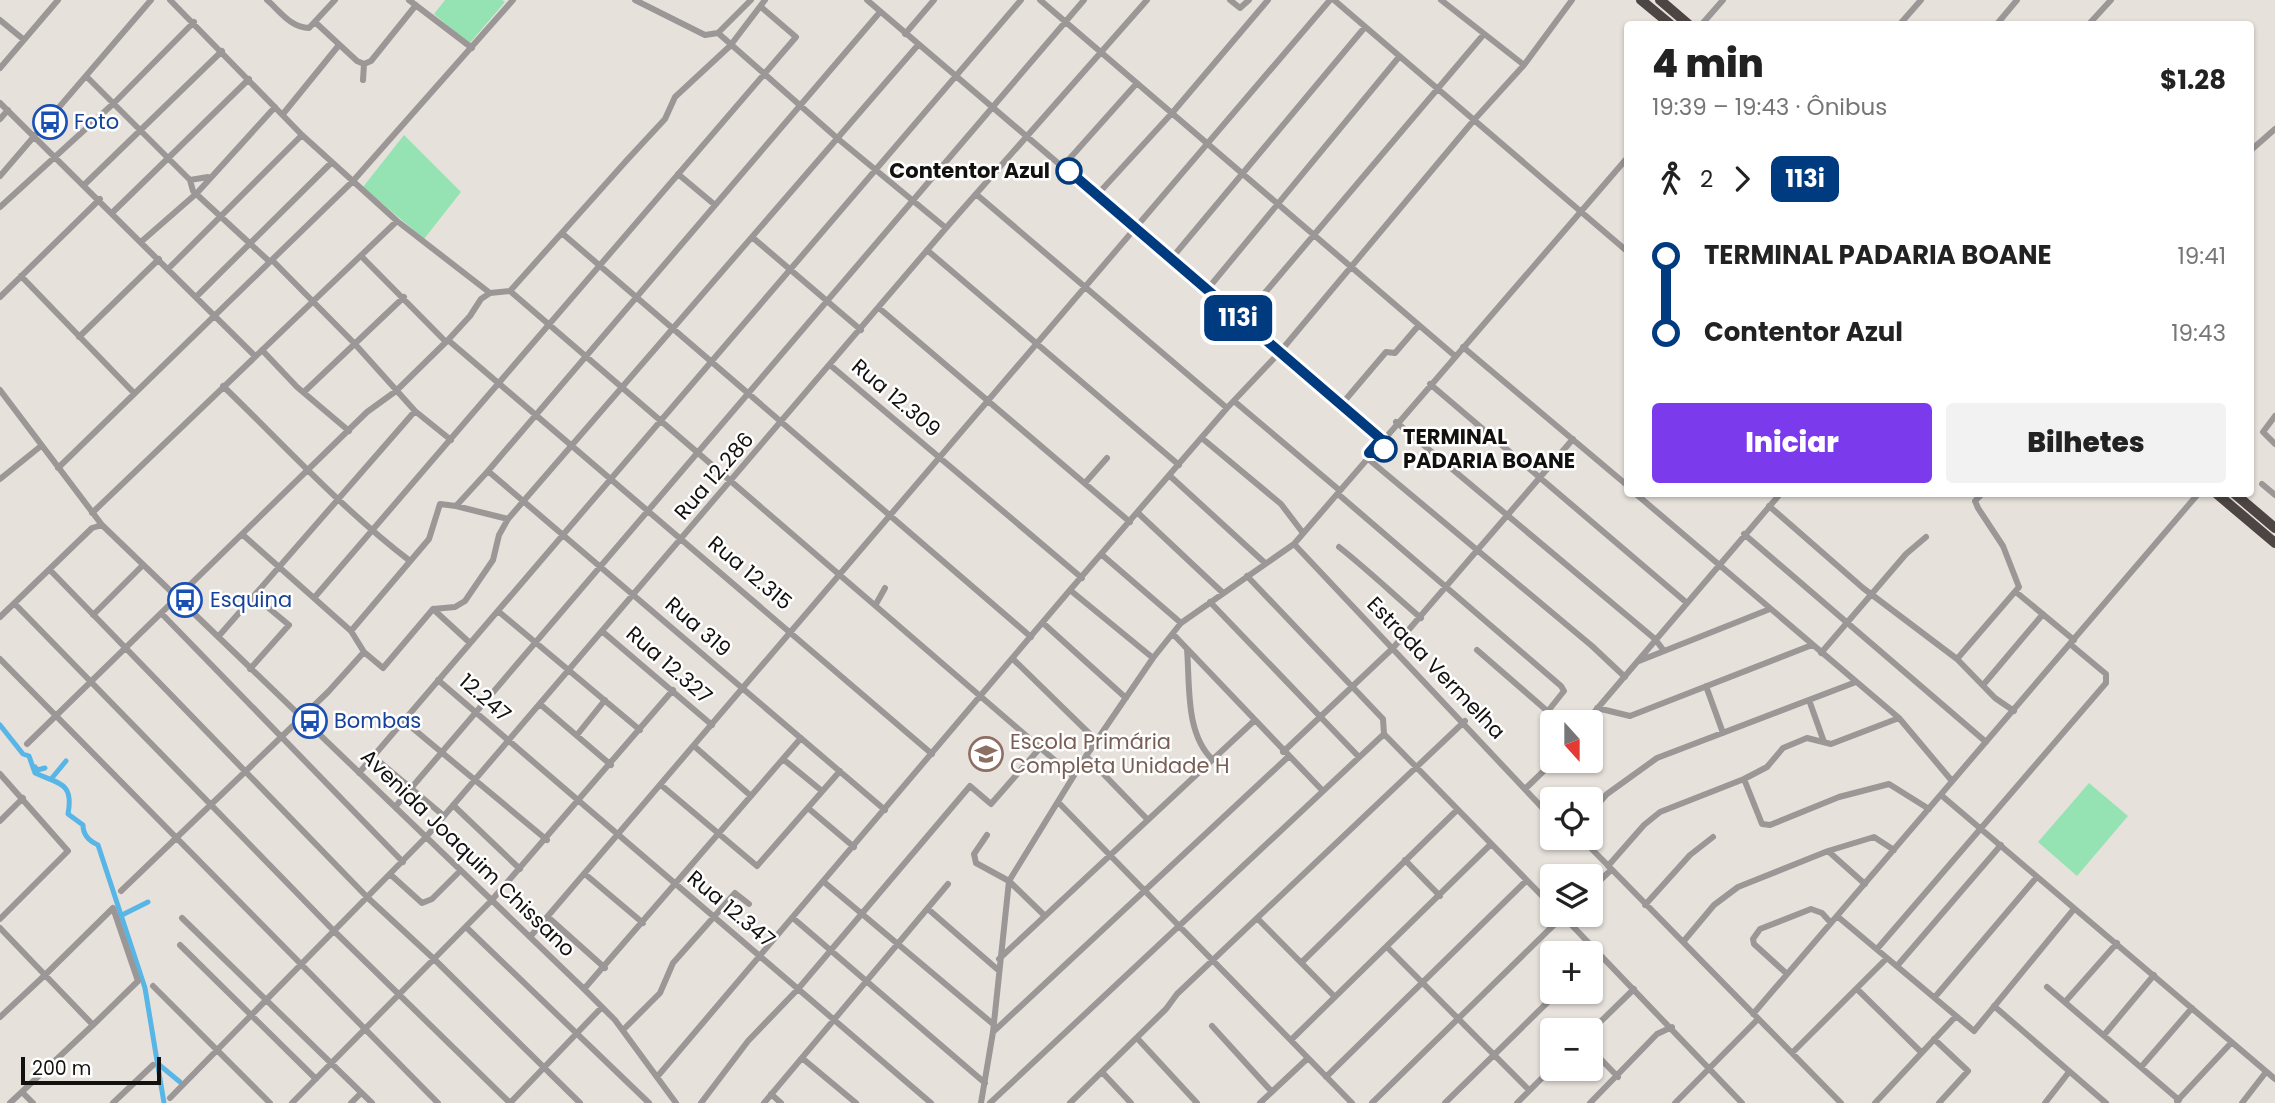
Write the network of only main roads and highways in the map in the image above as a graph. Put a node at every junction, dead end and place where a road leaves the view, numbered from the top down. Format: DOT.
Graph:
graph roads {
  1 [pos="1641,0"];
  2 [pos="1660,0"];
  3 [pos="1666,21"];
  4 [pos="1684,21"];
  5 [pos="2221,497"];
  6 [pos="2239,497"];
  7 [pos="2275,527"];
  8 [pos="2274,541"];
  1 -- 3 [label="highway"];
  2 -- 4 [label="highway"];
  5 -- 8 [label="highway"];
  6 -- 7 [label="highway"];
}
